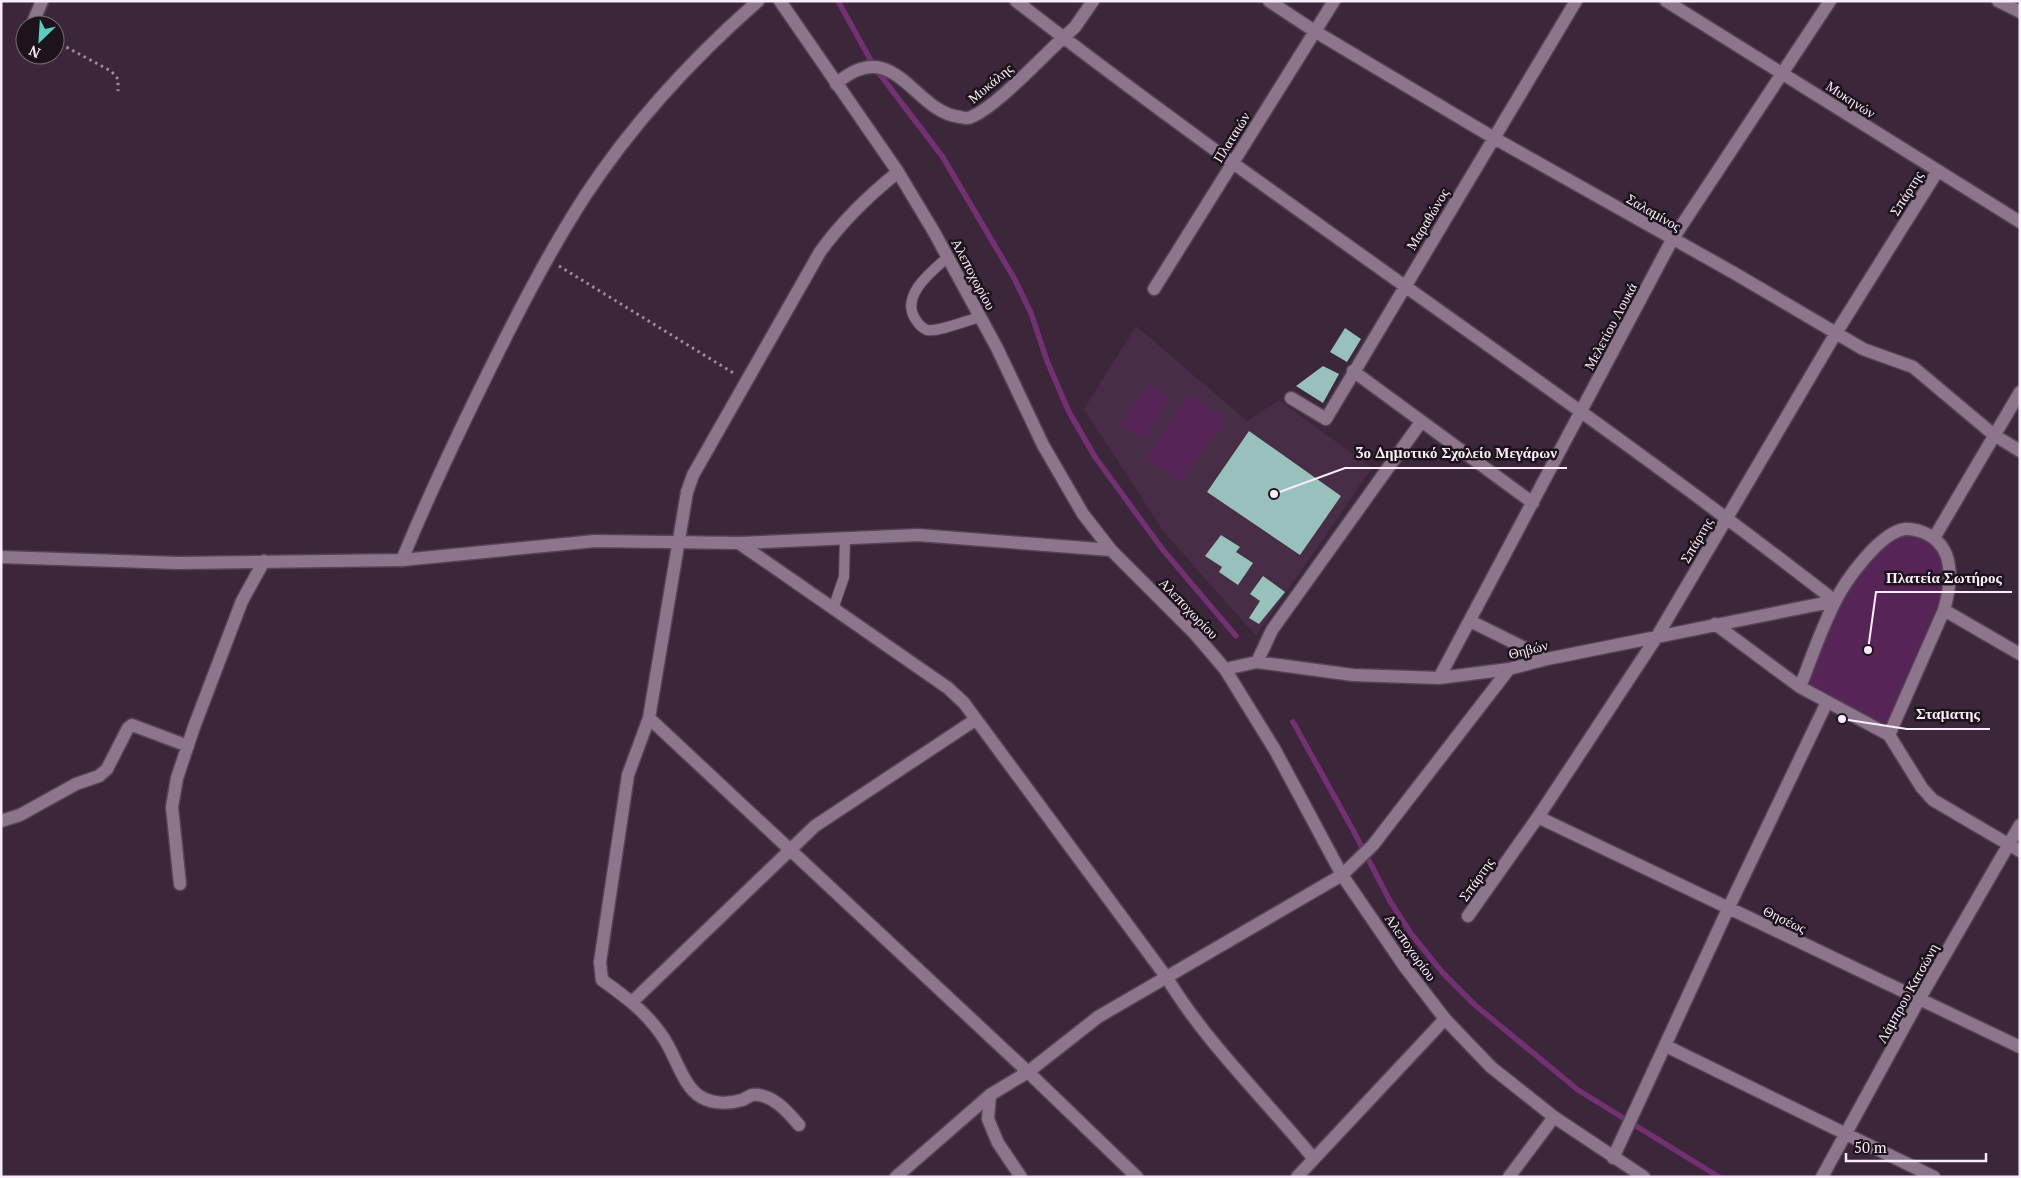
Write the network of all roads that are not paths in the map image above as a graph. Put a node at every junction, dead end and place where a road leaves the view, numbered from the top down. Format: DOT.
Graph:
graph roads {
  1 [pos="42,1"];
  2 [pos="758,1"];
  3 [pos="780,1"];
  4 [pos="1016,1"];
  5 [pos="1093,1"];
  6 [pos="1269,1"];
  7 [pos="1334,1"];
  8 [pos="1576,1"];
  9 [pos="1666,1"];
  10 [pos="1830,1"];
  11 [pos="1998,1"];
  12 [pos="2018,7"];
  13 [pos="36,15"];
  14 [pos="1316,32"];
  15 [pos="1063,38"];
  16 [pos="1782,73"];
  17 [pos="836,84"];
  18 [pos="1494,138"];
  19 [pos="1232,162"];
  20 [pos="898,172"];
  21 [pos="1937,172"];
  22 [pos="2020,222"];
  23 [pos="1672,240"];
  24 [pos="948,257"];
  25 [pos="1404,286"];
  26 [pos="1154,289"];
  27 [pos="980,317"];
  28 [pos="1836,333"];
  29 [pos="1353,371"];
  30 [pos="2020,392"];
  31 [pos="1291,398"];
  32 [pos="1582,412"];
  33 [pos="1421,422"];
  34 [pos="1994,435"];
  35 [pos="2020,451"];
  36 [pos="1533,503"];
  37 [pos="1726,517"];
  38 [pos="845,538"];
  39 [pos="1934,538"];
  40 [pos="678,543"];
  41 [pos="739,543"];
  42 [pos="1111,550"];
  43 [pos="1,557"];
  44 [pos="402,560"];
  45 [pos="264,561"];
  46 [pos="1835,601"];
  47 [pos="834,609"];
  48 [pos="1944,610"];
  49 [pos="1470,621"];
  50 [pos="1715,624"];
  51 [pos="1656,638"];
  52 [pos="2020,654"];
  53 [pos="1547,659"];
  54 [pos="1257,662"];
  55 [pos="1225,669"];
  56 [pos="1509,670"];
  57 [pos="1439,678"];
  58 [pos="1800,687"];
  59 [pos="1827,702"];
  60 [pos="649,718"];
  61 [pos="976,720"];
  62 [pos="1889,735"];
  63 [pos="188,746"];
  64 [pos="1538,817"];
  65 [pos="1,820"];
  66 [pos="2020,825"];
  67 [pos="2008,845"];
  68 [pos="789,851"];
  69 [pos="2020,851"];
  70 [pos="1346,872"];
  71 [pos="180,884"];
  72 [pos="1728,909"];
  73 [pos="1468,916"];
  74 [pos="1167,978"];
  75 [pos="1920,998"];
  76 [pos="632,1002"];
  77 [pos="1445,1019"];
  78 [pos="1666,1046"];
  79 [pos="2020,1047"];
  80 [pos="1028,1072"];
  81 [pos="990,1095"];
  82 [pos="1554,1117"];
  83 [pos="799,1125"];
  84 [pos="1845,1132"];
  85 [pos="1613,1158"];
  86 [pos="1314,1159"];
  87 [pos="896,1177"];
  88 [pos="1021,1177"];
  89 [pos="1137,1177"];
  90 [pos="1297,1177"];
  91 [pos="1509,1177"];
  92 [pos="1644,1177"];
  93 [pos="1822,1177"];
  94 [pos="1934,1177"];
  1 -- 13 [label="street"];
  2 -- 44 [label="street"];
  3 -- 17 [label="street, Αλεποχωρίου"];
  4 -- 15 [label="street"];
  5 -- 15 [label="street, Μυκάλης"];
  6 -- 14 [label="street, Σαλαμίνος"];
  7 -- 14 [label="street, Πλαταιών"];
  8 -- 18 [label="street, Μαραθώνος"];
  9 -- 16 [label="street, Μυκηνών"];
  10 -- 16 [label="street, Μελετίου Λουκά"];
  11 -- 12 [label="street"];
  14 -- 18 [label="street, Σαλαμίνος"];
  14 -- 19 [label="street, Πλαταιών"];
  15 -- 17 [label="street, Μυκάλης"];
  15 -- 19 [label="street"];
  16 -- 21 [label="street, Μυκηνών"];
  16 -- 23 [label="street, Μελετίου Λουκά"];
  17 -- 20 [label="street, Αλεποχωρίου"];
  18 -- 23 [label="street, Σαλαμίνος"];
  18 -- 25 [label="street, Μαραθώνος"];
  19 -- 25 [label="street"];
  19 -- 26 [label="street, Πλαταιών"];
  20 -- 24 [label="street, Αλεποχωρίου"];
  20 -- 40 [label="street"];
  21 -- 22 [label="street, Μυκηνών"];
  21 -- 28 [label="street, Σπάρτης"];
  23 -- 28 [label="street, Σαλαμίνος"];
  23 -- 32 [label="street, Μελετίου Λουκά"];
  24 -- 27 [label="street, Αλεποχωρίου"];
  24 -- 27 [label="lane"];
  25 -- 29 [label="street, Μαραθώνος"];
  25 -- 32 [label="street"];
  27 -- 42 [label="street, Αλεποχωρίου"];
  28 -- 34 [label="street, Σαλαμίνος"];
  28 -- 37 [label="street, Σπάρτης"];
  29 -- 31 [label="street, Μαραθώνος"];
  29 -- 33 [label="street"];
  30 -- 34 [label="street"];
  32 -- 36 [label="street, Μελετίου Λουκά"];
  32 -- 37 [label="street"];
  33 -- 36 [label="street"];
  33 -- 54 [label="street"];
  34 -- 35 [label="street, Σαλαμίνος"];
  34 -- 39 [label="street"];
  36 -- 49 [label="street, Μελετίου Λουκά"];
  37 -- 46 [label="street"];
  37 -- 51 [label="street, Σπάρτης"];
  38 -- 41 [label="street"];
  38 -- 42 [label="street"];
  38 -- 47 [label="lane"];
  39 -- 46 [label="street"];
  39 -- 48 [label="street"];
  40 -- 41 [label="street"];
  40 -- 44 [label="street"];
  40 -- 60 [label="street"];
  41 -- 47 [label="street"];
  42 -- 55 [label="street, Αλεποχωρίου"];
  43 -- 45 [label="street"];
  44 -- 45 [label="street"];
  45 -- 63 [label="street"];
  46 -- 50 [label="street, Θηβών"];
  46 -- 58 [label="street"];
  47 -- 61 [label="street"];
  48 -- 52 [label="street"];
  48 -- 62 [label="street"];
  49 -- 53 [label="street"];
  49 -- 57 [label="street, Μελετίου Λουκά"];
  50 -- 51 [label="street, Θηβών"];
  50 -- 58 [label="street"];
  51 -- 53 [label="street, Θηβών"];
  51 -- 64 [label="street, Σπάρτης"];
  53 -- 56 [label="street, Θηβών"];
  54 -- 55 [label="street, Θηβών"];
  54 -- 57 [label="street, Θηβών"];
  55 -- 70 [label="street, Αλεποχωρίου"];
  56 -- 57 [label="street, Θηβών"];
  56 -- 70 [label="street"];
  58 -- 59 [label="street"];
  59 -- 62 [label="street"];
  59 -- 72 [label="street"];
  60 -- 68 [label="street"];
  60 -- 76 [label="street"];
  61 -- 68 [label="street"];
  61 -- 74 [label="street"];
  62 -- 67 [label="street"];
  63 -- 65 [label="street"];
  63 -- 71 [label="street"];
  64 -- 72 [label="street, Θησέως"];
  64 -- 73 [label="street, Σπάρτης"];
  66 -- 67 [label="street, Λάμπρου Κατσώνη"];
  67 -- 69 [label="street"];
  67 -- 75 [label="street, Λάμπρου Κατσώνη"];
  68 -- 76 [label="street"];
  68 -- 80 [label="street"];
  70 -- 74 [label="street"];
  70 -- 77 [label="street, Αλεποχωρίου"];
  72 -- 75 [label="street, Θησέως"];
  72 -- 78 [label="street"];
  74 -- 80 [label="street"];
  74 -- 86 [label="street"];
  75 -- 79 [label="street, Θησέως"];
  75 -- 84 [label="street, Λάμπρου Κατσώνη"];
  76 -- 83 [label="street"];
  77 -- 82 [label="street, Αλεποχωρίου"];
  77 -- 86 [label="street"];
  78 -- 84 [label="street"];
  78 -- 85 [label="street"];
  80 -- 81 [label="street"];
  80 -- 89 [label="street"];
  81 -- 87 [label="street"];
  81 -- 88 [label="street"];
  82 -- 85 [label="street, Αλεποχωρίου"];
  82 -- 91 [label="street"];
  84 -- 93 [label="street, Λάμπρου Κατσώνη"];
  84 -- 94 [label="street"];
  85 -- 92 [label="street, Αλεποχωρίου"];
  86 -- 90 [label="street"];
}
